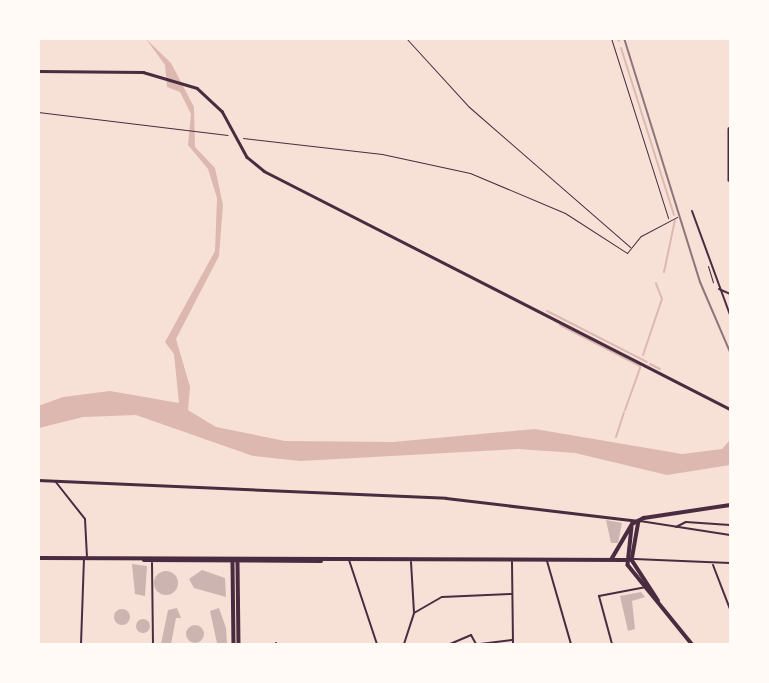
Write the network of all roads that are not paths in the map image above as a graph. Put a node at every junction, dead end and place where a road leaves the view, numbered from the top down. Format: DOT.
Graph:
graph roads {
  1 [pos="38,71"];
  2 [pos="730,129"];
  3 [pos="730,138"];
  4 [pos="730,180"];
  5 [pos="692,211"];
  6 [pos="718,289"];
  7 [pos="730,294"];
  8 [pos="730,315"];
  9 [pos="730,409"];
  10 [pos="38,480"];
  11 [pos="54,480"];
  12 [pos="730,505"];
  13 [pos="639,521"];
  14 [pos="632,524"];
  15 [pos="730,525"];
  16 [pos="676,528"];
  17 [pos="730,536"];
  18 [pos="38,558"];
  19 [pos="85,559"];
  20 [pos="142,559"];
  21 [pos="632,559"];
  22 [pos="349,560"];
  23 [pos="411,560"];
  24 [pos="626,560"];
  25 [pos="512,561"];
  26 [pos="547,561"];
  27 [pos="610,561"];
  28 [pos="235,562"];
  29 [pos="712,562"];
  30 [pos="152,563"];
  31 [pos="730,563"];
  32 [pos="650,586"];
  33 [pos="645,587"];
  34 [pos="512,594"];
  35 [pos="658,601"];
  36 [pos="730,609"];
  37 [pos="414,613"];
  38 [pos="513,640"];
  39 [pos="81,645"];
  40 [pos="153,645"];
  41 [pos="236,645"];
  42 [pos="377,645"];
  43 [pos="404,645"];
  44 [pos="450,645"];
  45 [pos="478,645"];
  46 [pos="513,645"];
  47 [pos="571,645"];
  48 [pos="612,645"];
  49 [pos="692,645"];
  1 -- 9 [label="street"];
  2 -- 3 [label="main road"];
  3 -- 4 [label="main road"];
  5 -- 6 [label="street"];
  6 -- 7 [label="street"];
  6 -- 8 [label="street"];
  10 -- 11 [label="street"];
  11 -- 13 [label="street"];
  11 -- 19 [label="street"];
  12 -- 13 [label="main road"];
  13 -- 14 [label="main road"];
  13 -- 16 [label="street"];
  13 -- 21 [label="main road"];
  14 -- 24 [label="main road"];
  14 -- 27 [label="main road"];
  15 -- 16 [label="street"];
  16 -- 17 [label="street"];
  18 -- 19 [label="main road"];
  19 -- 20 [label="main road"];
  19 -- 39 [label="street"];
  20 -- 28 [label="main road"];
  20 -- 30 [label="main road"];
  21 -- 24 [label="street"];
  21 -- 29 [label="street"];
  21 -- 32 [label="main road"];
  22 -- 23 [label="main road"];
  22 -- 28 [label="main road"];
  22 -- 42 [label="street"];
  23 -- 25 [label="main road"];
  23 -- 37 [label="street"];
  24 -- 27 [label="main road"];
  24 -- 33 [label="main road"];
  25 -- 26 [label="main road"];
  25 -- 34 [label="street"];
  26 -- 27 [label="main road"];
  26 -- 47 [label="street"];
  28 -- 30 [label="main road"];
  28 -- 41 [label="main road"];
  29 -- 31 [label="street"];
  29 -- 36 [label="street"];
  30 -- 40 [label="street"];
  32 -- 33 [label="street"];
  32 -- 35 [label="main road"];
  33 -- 35 [label="main road"];
  33 -- 48 [label="street"];
  34 -- 37 [label="street"];
  34 -- 38 [label="street"];
  35 -- 49 [label="main road"];
  37 -- 43 [label="street"];
  38 -- 45 [label="street"];
  38 -- 46 [label="street"];
  44 -- 45 [label="street"];
}
